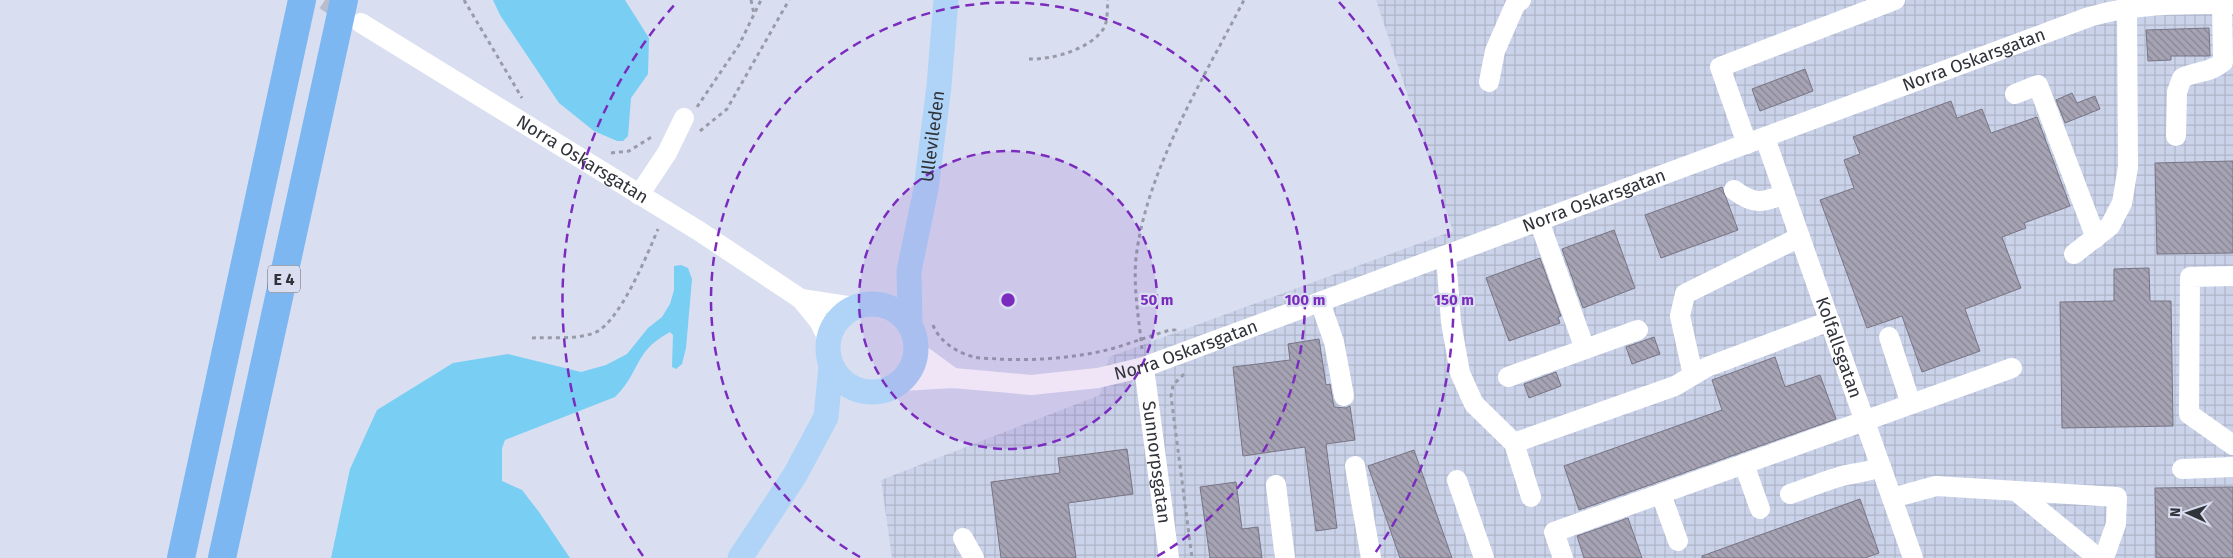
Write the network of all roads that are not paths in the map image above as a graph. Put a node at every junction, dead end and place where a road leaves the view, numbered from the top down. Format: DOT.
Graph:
graph roads {
  1 [pos="302,0"];
  2 [pos="344,0"];
  3 [pos="946,0"];
  4 [pos="1521,0"];
  5 [pos="1895,0"];
  6 [pos="2228,4"];
  7 [pos="2102,6"];
  8 [pos="2127,8"];
  9 [pos="361,23"];
  10 [pos="1489,82"];
  11 [pos="2015,94"];
  12 [pos="684,118"];
  13 [pos="2176,136"];
  14 [pos="1756,141"];
  15 [pos="1734,190"];
  16 [pos="1785,194"];
  17 [pos="639,195"];
  18 [pos="1539,221"];
  19 [pos="1800,237"];
  20 [pos="2096,238"];
  21 [pos="2074,254"];
  22 [pos="1446,256"];
  23 [pos="909,271"];
  24 [pos="2233,276"];
  25 [pos="801,299"];
  26 [pos="1320,302"];
  27 [pos="865,305"];
  28 [pos="1830,322"];
  29 [pos="921,324"];
  30 [pos="1638,330"];
  31 [pos="1889,338"];
  32 [pos="828,339"];
  33 [pos="1585,349"];
  34 [pos="916,352"];
  35 [pos="831,366"];
  36 [pos="1144,367"];
  37 [pos="2012,368"];
  38 [pos="1692,376"];
  39 [pos="1508,377"];
  40 [pos="953,378"];
  41 [pos="902,381"];
  42 [pos="865,392"];
  43 [pos="1344,396"];
  44 [pos="1911,404"];
  45 [pos="826,417"];
  46 [pos="1865,421"];
  47 [pos="1514,443"];
  48 [pos="2233,445"];
  49 [pos="1744,464"];
  50 [pos="1355,466"];
  51 [pos="1881,467"];
  52 [pos="2233,467"];
  53 [pos="2182,469"];
  54 [pos="1457,480"];
  55 [pos="1276,485"];
  56 [pos="2016,491"];
  57 [pos="1661,494"];
  58 [pos="1790,494"];
  59 [pos="1531,497"];
  60 [pos="1892,498"];
  61 [pos="1760,509"];
  62 [pos="963,538"];
  63 [pos="1678,541"];
  64 [pos="181,558"];
  65 [pos="222,558"];
  66 [pos="740,558"];
  67 [pos="974,558"];
  68 [pos="1169,558"];
  69 [pos="1285,558"];
  70 [pos="1371,558"];
  71 [pos="1484,558"];
  72 [pos="1563,558"];
  73 [pos="1913,558"];
  74 [pos="2098,558"];
  75 [pos="2104,558"];
  1 -- 64 [label="highway, E 4"];
  2 -- 65 [label="highway, E 4"];
  3 -- 23 [label="main road, Ullevileden"];
  4 -- 10 [label="street"];
  5 -- 14 [label="street, Kolfallsgatan"];
  6 -- 8 [label="street, Norra Oskarsgatan"];
  6 -- 13 [label="street"];
  7 -- 8 [label="street, Norra Oskarsgatan"];
  7 -- 14 [label="street, Norra Oskarsgatan"];
  8 -- 20 [label="street"];
  9 -- 17 [label="street, Norra Oskarsgatan"];
  11 -- 20 [label="street"];
  12 -- 17 [label="street"];
  14 -- 16 [label="street, Kolfallsgatan"];
  14 -- 18 [label="street, Norra Oskarsgatan"];
  15 -- 16 [label="street"];
  16 -- 19 [label="street, Kolfallsgatan"];
  17 -- 25 [label="street, Norra Oskarsgatan"];
  18 -- 22 [label="street, Norra Oskarsgatan"];
  18 -- 33 [label="street"];
  19 -- 28 [label="street, Kolfallsgatan"];
  19 -- 38 [label="street"];
  20 -- 21 [label="street"];
  22 -- 26 [label="street, Norra Oskarsgatan"];
  22 -- 47 [label="street"];
  23 -- 27 [label="main road, Ullevileden"];
  23 -- 29 [label="main road, Ullevileden"];
  24 -- 48 [label="street"];
  25 -- 27 [label="street, Norra Oskarsgatan"];
  25 -- 32 [label="street, Norra Oskarsgatan"];
  26 -- 36 [label="street, Norra Oskarsgatan"];
  26 -- 43 [label="street"];
  27 -- 29 [label="main road"];
  27 -- 32 [label="main road"];
  28 -- 38 [label="street"];
  28 -- 46 [label="street, Kolfallsgatan"];
  29 -- 34 [label="main road"];
  30 -- 33 [label="street"];
  31 -- 44 [label="street"];
  32 -- 35 [label="main road"];
  33 -- 39 [label="street"];
  34 -- 40 [label="street, Norra Oskarsgatan"];
  34 -- 41 [label="main road"];
  35 -- 42 [label="main road"];
  35 -- 45 [label="main road"];
  36 -- 40 [label="street, Norra Oskarsgatan"];
  36 -- 68 [label="street, Sunnorpsgatan"];
  37 -- 44 [label="street"];
  38 -- 47 [label="street"];
  40 -- 41 [label="street, Norra Oskarsgatan"];
  41 -- 42 [label="main road"];
  42 -- 45 [label="main road"];
  44 -- 46 [label="street"];
  45 -- 66 [label="main road"];
  46 -- 49 [label="street"];
  46 -- 51 [label="street, Kolfallsgatan"];
  47 -- 59 [label="street"];
  49 -- 57 [label="street"];
  49 -- 61 [label="street"];
  50 -- 70 [label="street"];
  51 -- 58 [label="street"];
  51 -- 60 [label="street, Kolfallsgatan"];
  52 -- 53 [label="street"];
  54 -- 71 [label="street"];
  55 -- 69 [label="street"];
  56 -- 60 [label="street"];
  56 -- 74 [label="street"];
  56 -- 75 [label="street"];
  57 -- 63 [label="street"];
  57 -- 72 [label="street"];
  60 -- 73 [label="street, Kolfallsgatan"];
  62 -- 67 [label="street"];
}
